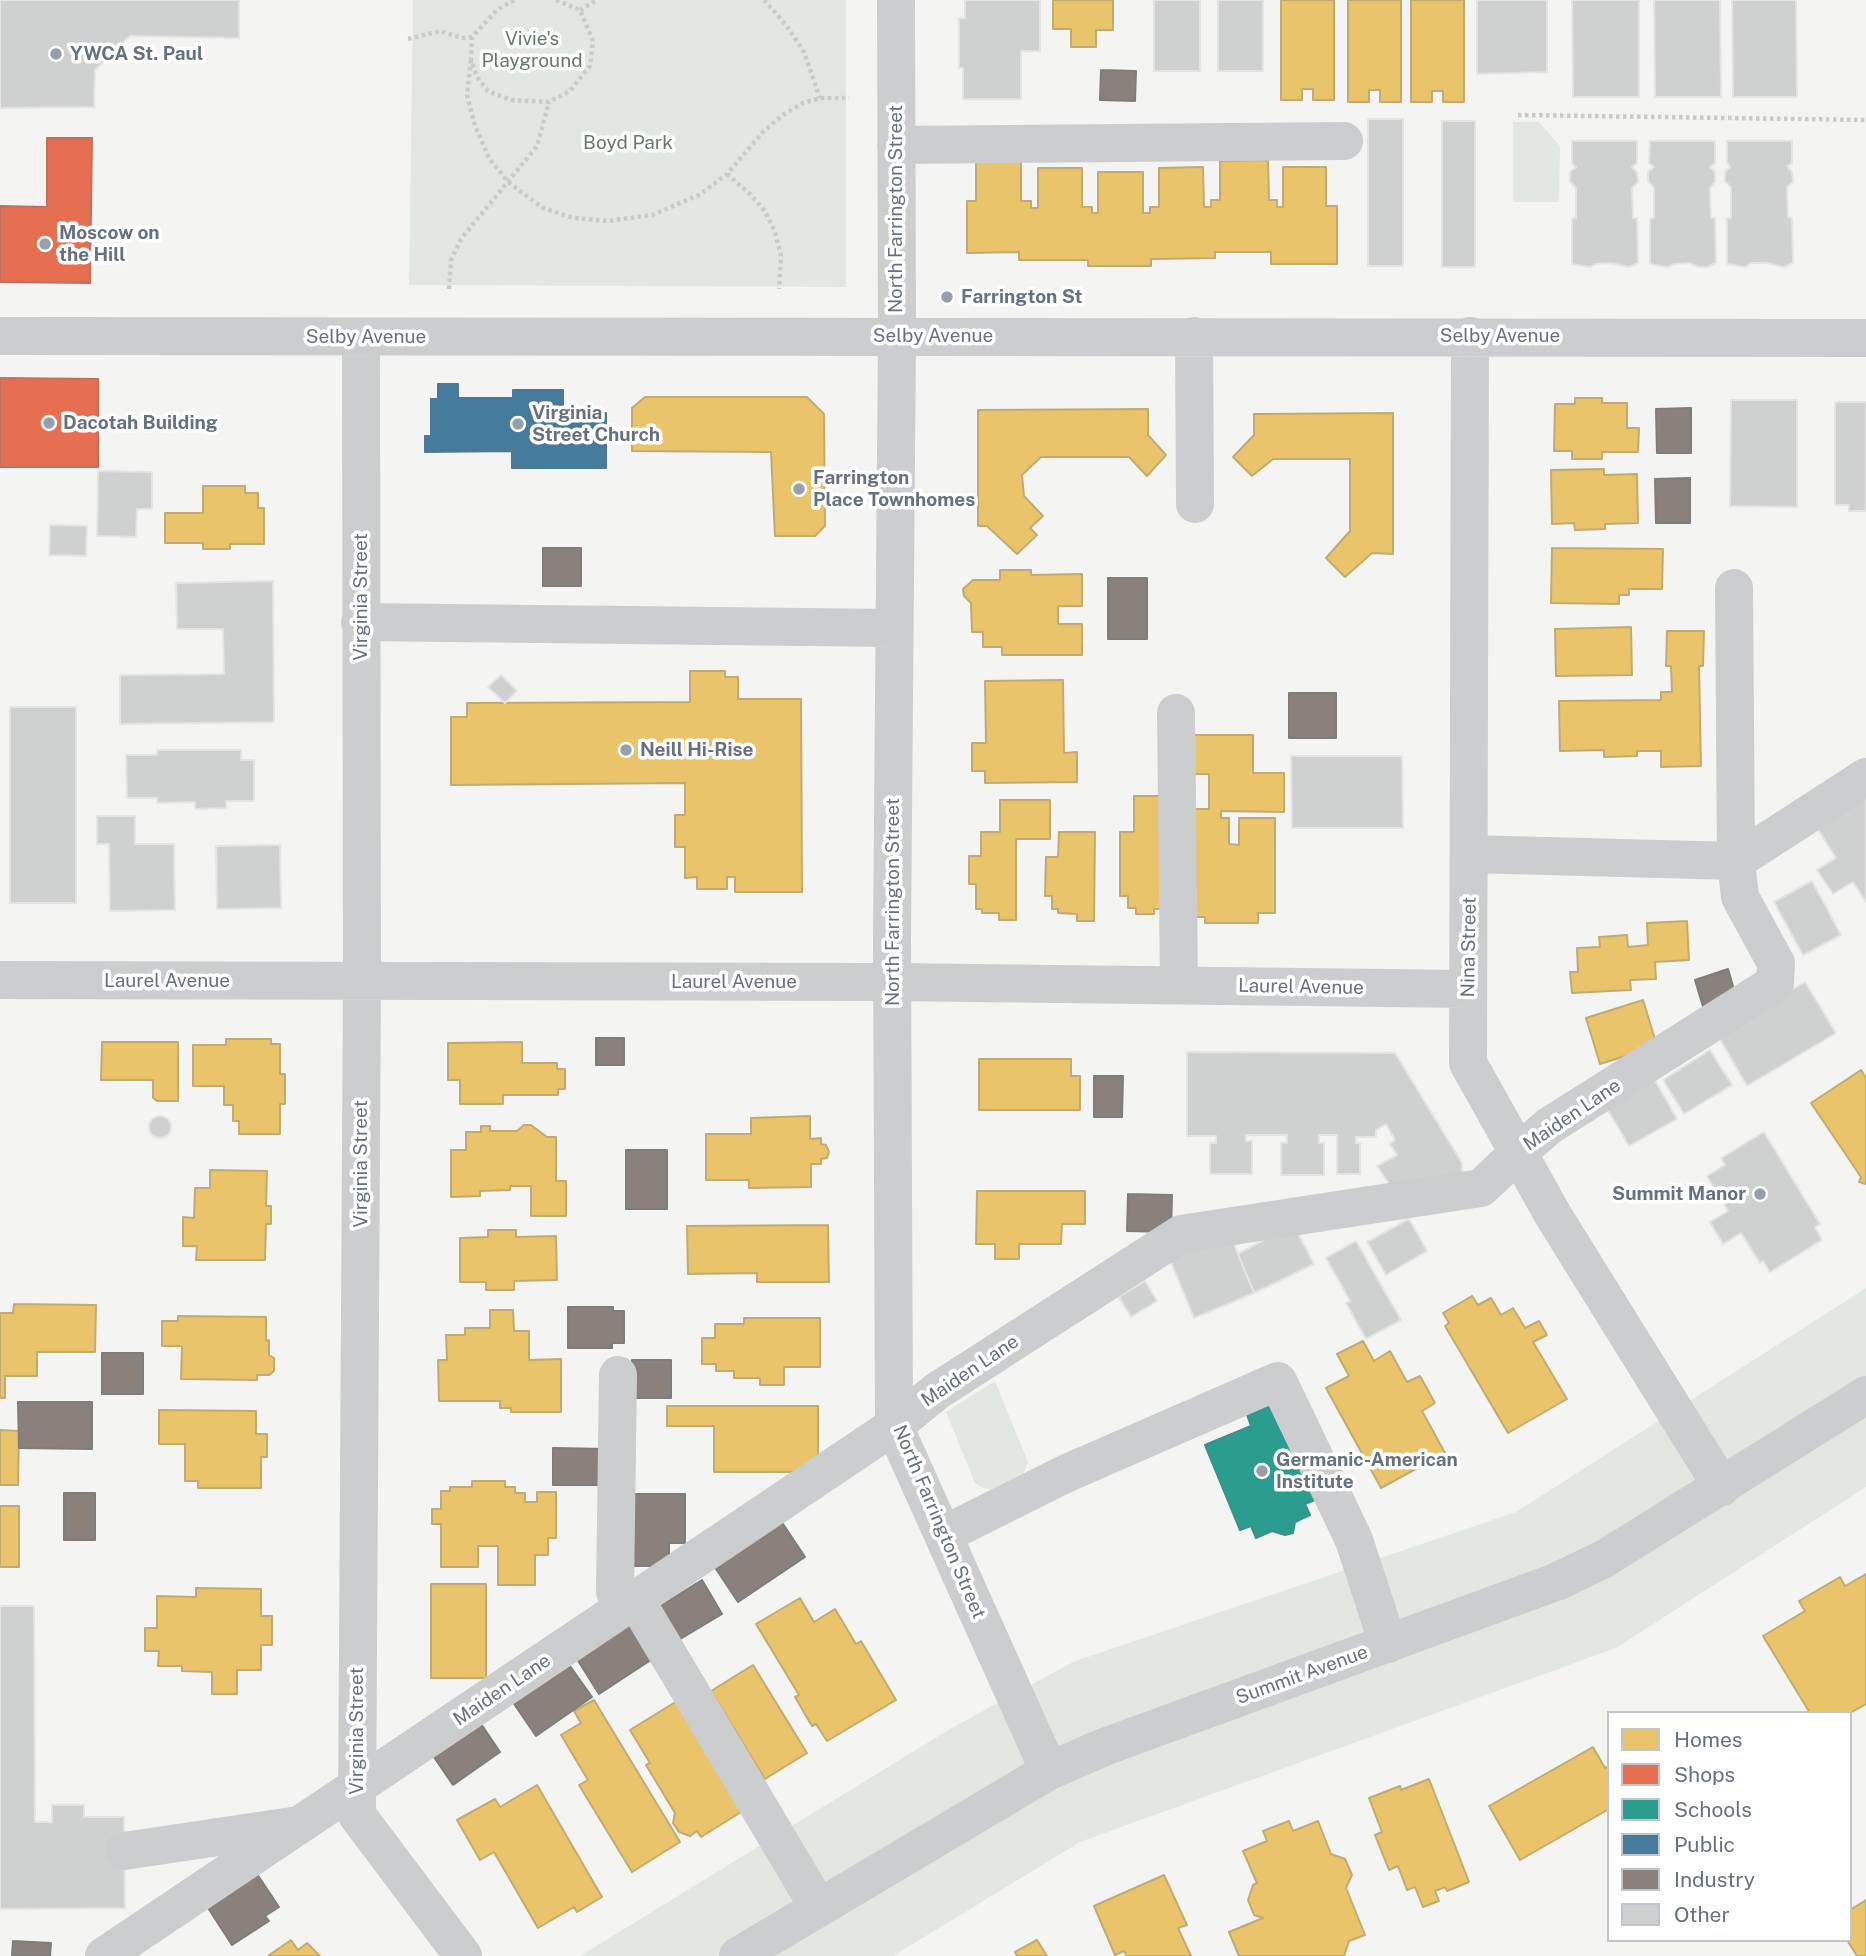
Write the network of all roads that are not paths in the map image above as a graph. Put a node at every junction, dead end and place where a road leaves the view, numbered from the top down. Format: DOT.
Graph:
graph roads {
  1 [pos="895,0"];
  2 [pos="1344,141"];
  3 [pos="896,145"];
  4 [pos="897,335"];
  5 [pos="0,336"];
  6 [pos="1194,336"];
  7 [pos="1470,336"];
  8 [pos="361,337"];
  9 [pos="1866,338"];
  10 [pos="1195,504"];
  11 [pos="1734,588"];
  12 [pos="360,622"];
  13 [pos="894,628"];
  14 [pos="1176,713"];
  15 [pos="1866,777"];
  16 [pos="1469,854"];
  17 [pos="1736,861"];
  18 [pos="0,980"];
  19 [pos="362,982"];
  20 [pos="892,982"];
  21 [pos="1179,985"];
  22 [pos="1468,989"];
  23 [pos="1518,1153"];
  24 [pos="618,1375"];
  25 [pos="1866,1395"];
  26 [pos="894,1426"];
  27 [pos="1722,1487"];
  28 [pos="943,1535"];
  29 [pos="632,1603"];
  30 [pos="1388,1644"];
  31 [pos="1049,1771"];
  32 [pos="357,1787"];
  33 [pos="302,1824"];
  34 [pos="124,1851"];
  35 [pos="819,1908"];
  36 [pos="104,1956"];
  37 [pos="463,1956"];
  38 [pos="738,1956"];
  1 -- 3 [label="street, North Farrington Street"];
  2 -- 3 [label="street"];
  3 -- 4 [label="street, North Farrington Street"];
  4 -- 6 [label="street, Selby Avenue"];
  4 -- 8 [label="street, Selby Avenue"];
  4 -- 13 [label="street, North Farrington Street"];
  5 -- 8 [label="street, Selby Avenue"];
  6 -- 7 [label="street, Selby Avenue"];
  6 -- 10 [label="street"];
  7 -- 9 [label="street, Selby Avenue"];
  7 -- 16 [label="street, Nina Street"];
  8 -- 12 [label="street, Virginia Street"];
  11 -- 17 [label="street"];
  12 -- 13 [label="street"];
  12 -- 19 [label="street, Virginia Street"];
  13 -- 20 [label="street, North Farrington Street"];
  14 -- 21 [label="street"];
  15 -- 17 [label="street"];
  16 -- 17 [label="street"];
  16 -- 22 [label="street, Nina Street"];
  17 -- 23 [label="street, Maiden Lane"];
  18 -- 19 [label="street, Laurel Avenue"];
  19 -- 20 [label="street, Laurel Avenue"];
  19 -- 32 [label="street, Virginia Street"];
  20 -- 21 [label="street, Laurel Avenue"];
  20 -- 26 [label="street, North Farrington Street"];
  21 -- 22 [label="street, Laurel Avenue"];
  22 -- 23 [label="street, Nina Street"];
  23 -- 26 [label="street, Maiden Lane"];
  23 -- 27 [label="street, Nina Street"];
  24 -- 29 [label="street"];
  25 -- 27 [label="street, Summit Avenue"];
  26 -- 28 [label="street, North Farrington Street"];
  26 -- 29 [label="street, Maiden Lane"];
  27 -- 30 [label="street, Summit Avenue"];
  28 -- 30 [label="street"];
  28 -- 31 [label="street, North Farrington Street"];
  29 -- 32 [label="street, Maiden Lane"];
  29 -- 35 [label="street"];
  30 -- 31 [label="street, Summit Avenue"];
  31 -- 35 [label="street, Summit Avenue"];
  32 -- 33 [label="street, Maiden Lane"];
  32 -- 37 [label="street, Virginia Street"];
  33 -- 34 [label="street"];
  33 -- 36 [label="street, Maiden Lane"];
  35 -- 38 [label="street, Summit Avenue"];
}
